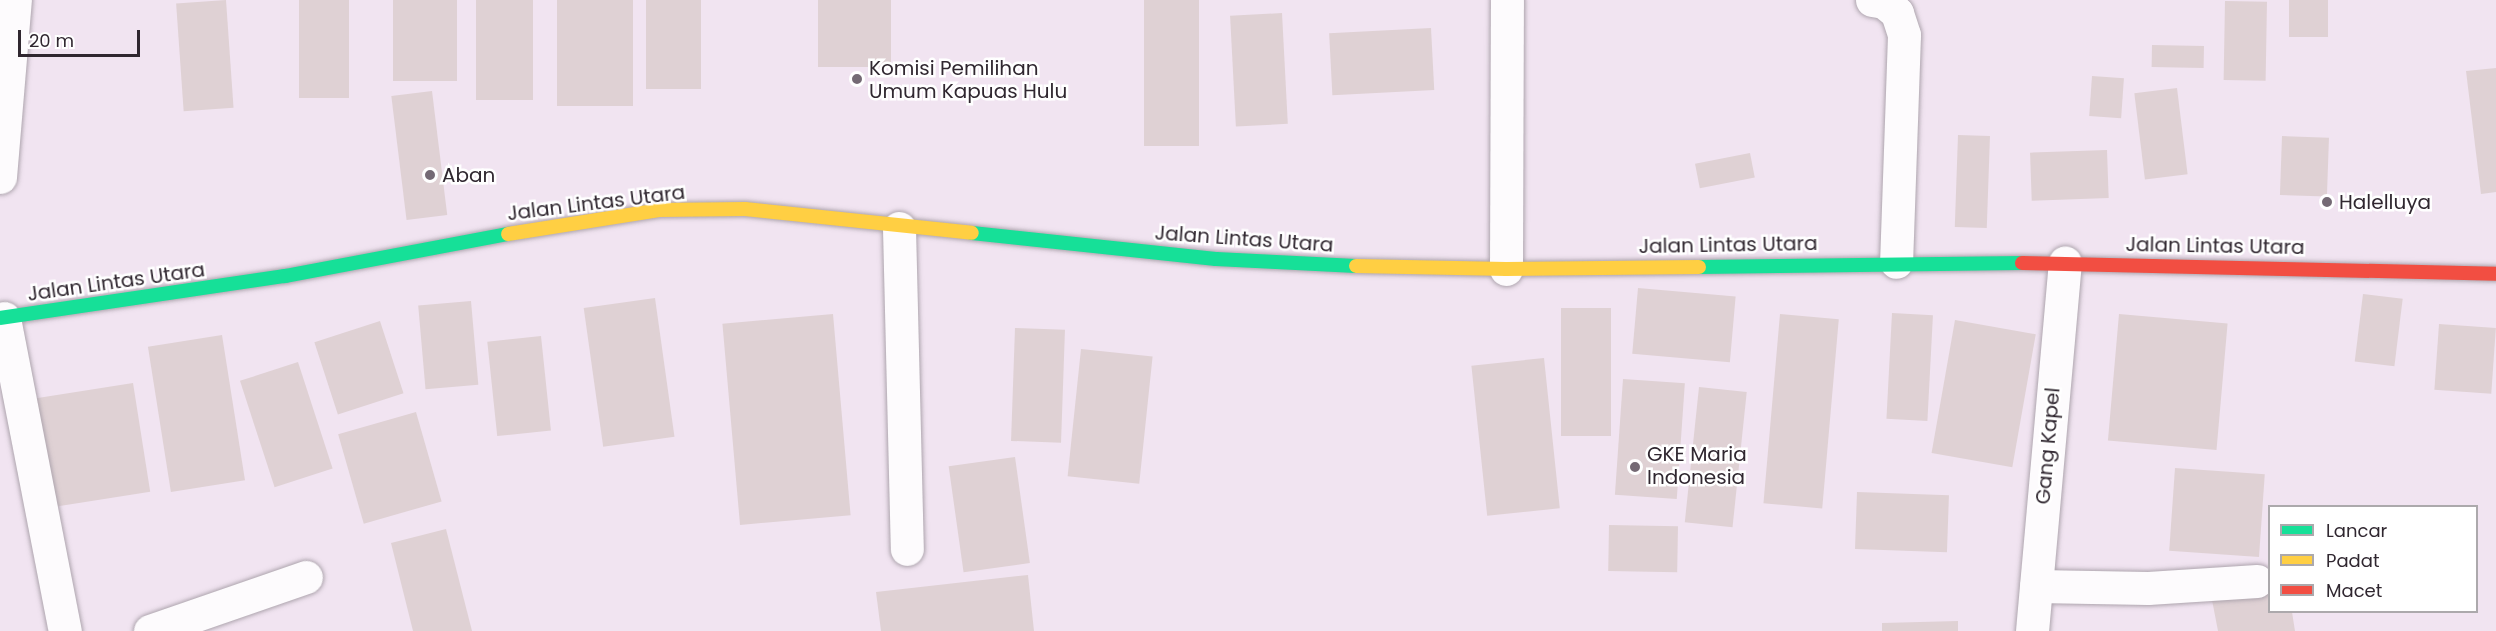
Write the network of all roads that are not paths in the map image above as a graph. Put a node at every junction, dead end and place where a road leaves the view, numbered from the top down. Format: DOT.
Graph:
graph roads {
  1 [pos="15,0"];
  2 [pos="1507,0"];
  3 [pos="1872,0"];
  4 [pos="0,177"];
  5 [pos="899,228"];
  6 [pos="1896,262"];
  7 [pos="2065,262"];
  8 [pos="1506,268"];
  9 [pos="2496,274"];
  10 [pos="2,318"];
  11 [pos="907,549"];
  12 [pos="306,577"];
  13 [pos="2257,580"];
  14 [pos="2036,586"];
  15 [pos="65,631"];
  16 [pos="150,631"];
  17 [pos="2032,631"];
  1 -- 4 [label="street"];
  2 -- 8 [label="street"];
  3 -- 6 [label="street"];
  5 -- 8 [label="highway, Jalan Lintas Utara"];
  5 -- 10 [label="highway, Jalan Lintas Utara"];
  5 -- 11 [label="street"];
  6 -- 7 [label="highway, Jalan Lintas Utara"];
  6 -- 8 [label="highway, Jalan Lintas Utara"];
  7 -- 9 [label="highway, Jalan Lintas Utara"];
  7 -- 14 [label="street, Gang Kapel"];
  10 -- 15 [label="street"];
  12 -- 16 [label="street"];
  13 -- 14 [label="street"];
  14 -- 17 [label="street, Gang Kapel"];
}
